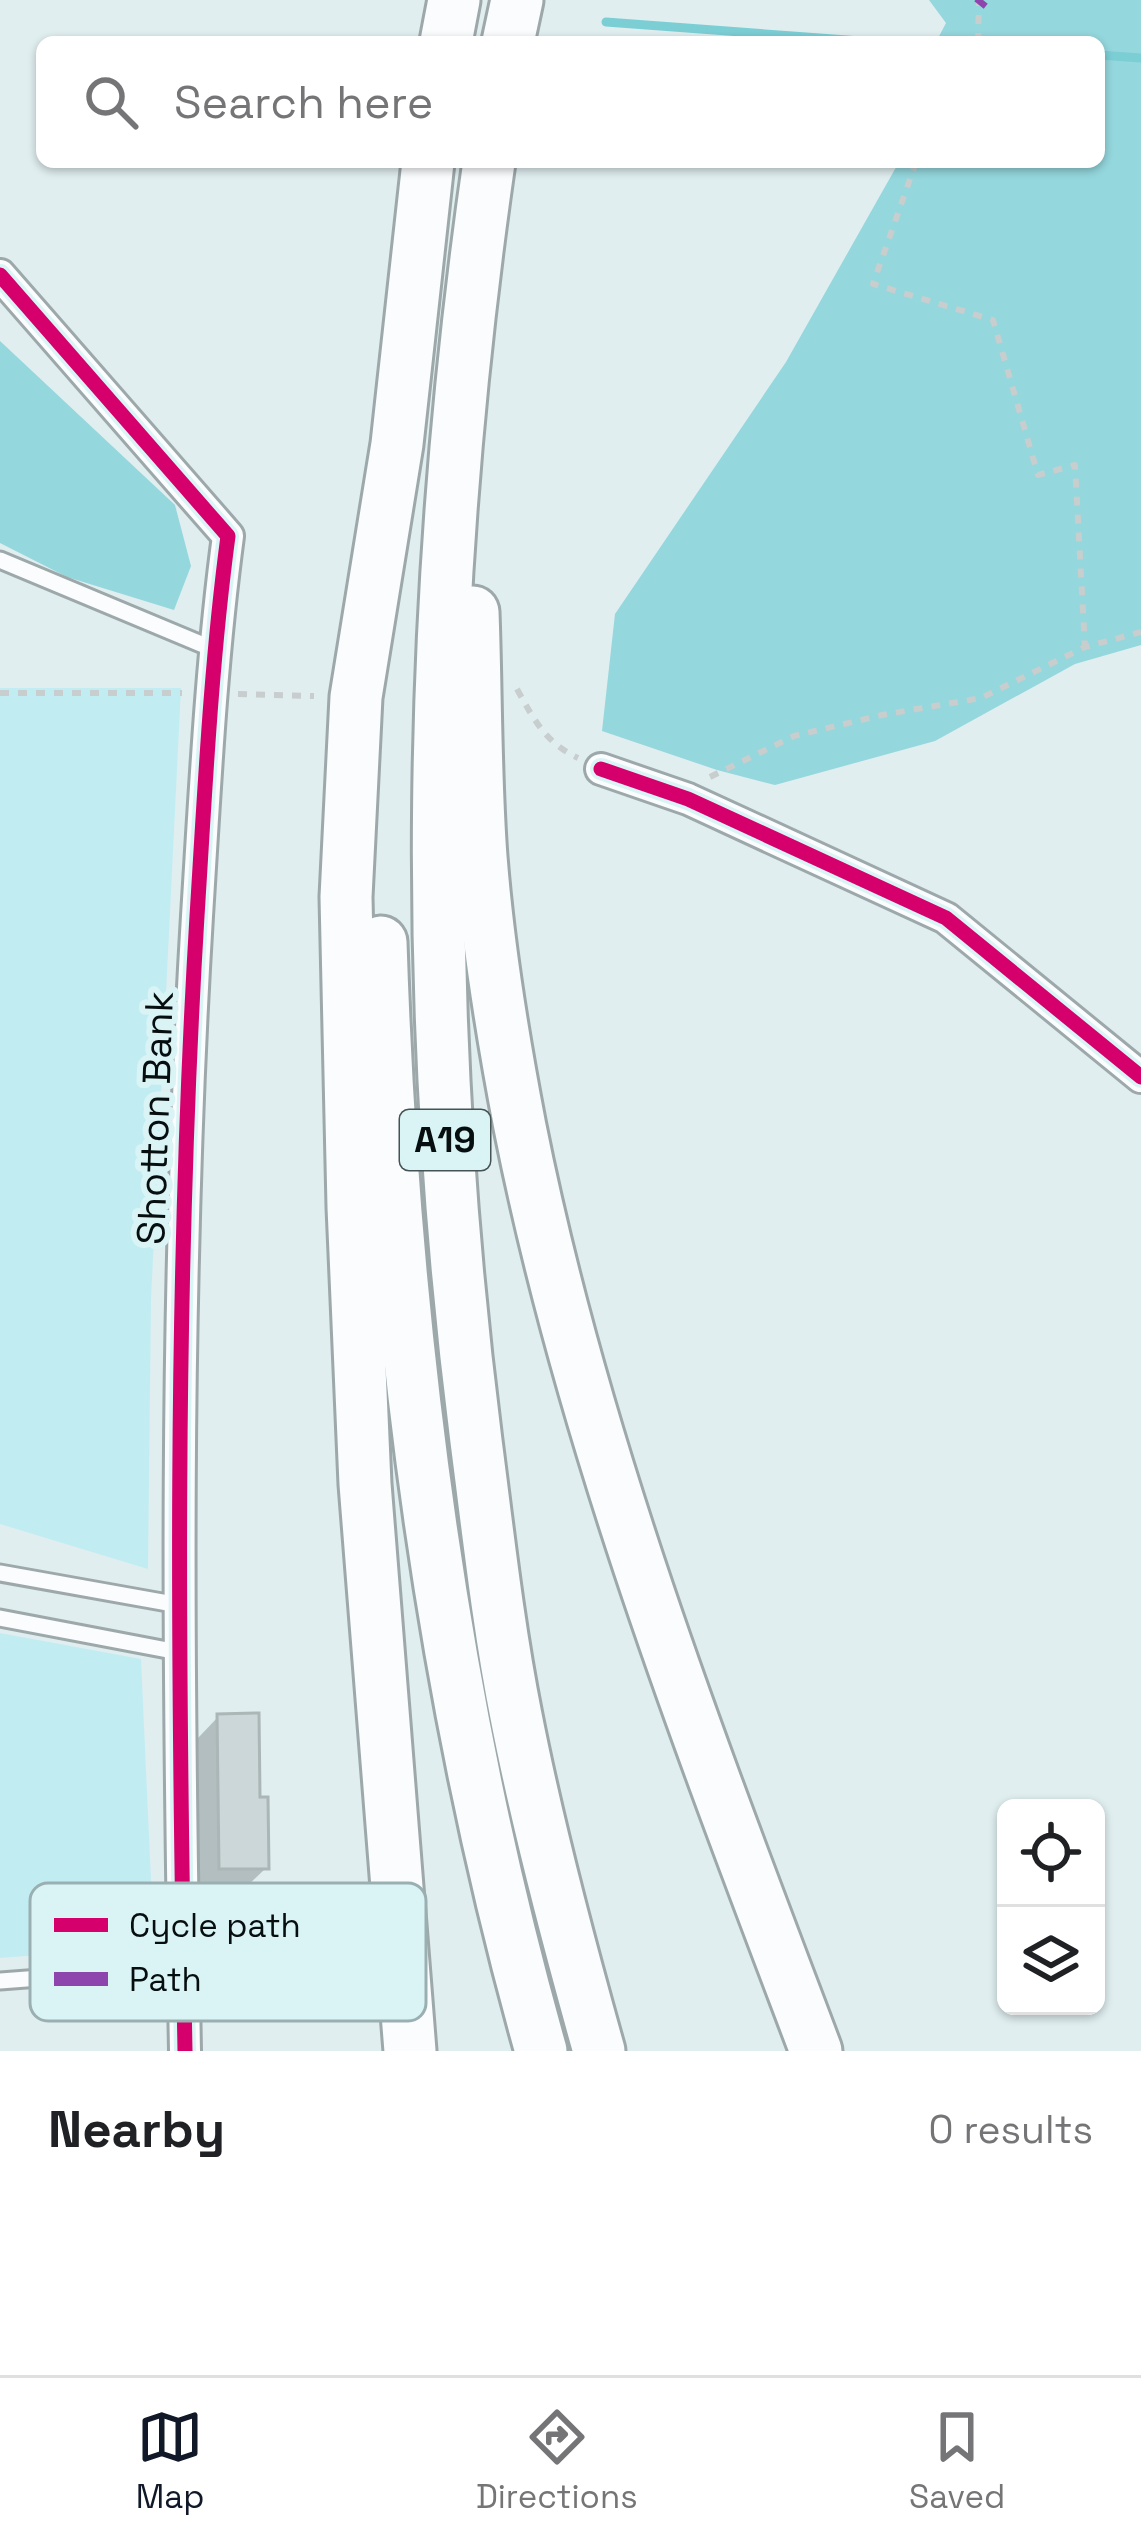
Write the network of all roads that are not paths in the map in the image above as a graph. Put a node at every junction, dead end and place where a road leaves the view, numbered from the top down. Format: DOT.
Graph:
graph roads {
  1 [pos="454,0"];
  2 [pos="517,0"];
  3 [pos="447,36"];
  4 [pos="509,36"];
  5 [pos="427,168"];
  6 [pos="487,168"];
  7 [pos="481,216"];
  8 [pos="0,274"];
  9 [pos="397,444"];
  10 [pos="0,560"];
  11 [pos="213,649"];
  12 [pos="601,769"];
  13 [pos="1141,1077"];
  14 [pos="0,1574"];
  15 [pos="178,1605"];
  16 [pos="0,1618"];
  17 [pos="178,1652"];
  18 [pos="182,1883"];
  19 [pos="396,1883"];
  20 [pos="30,1979"];
  21 [pos="0,1982"];
  22 [pos="185,2021"];
  23 [pos="408,2021"];
  24 [pos="185,2051"];
  25 [pos="410,2051"];
  26 [pos="541,2051"];
  27 [pos="599,2051"];
  28 [pos="815,2051"];
  1 -- 3 [label="highway"];
  2 -- 4 [label="highway"];
  5 -- 9 [label="highway, A19"];
  6 -- 7 [label="highway, A19"];
  7 -- 27 [label="highway, A19"];
  7 -- 28 [label="highway"];
  8 -- 11 [label="street, Shotton Bank"];
  9 -- 19 [label="highway"];
  9 -- 26 [label="highway, A19"];
  10 -- 11 [label="lane"];
  11 -- 15 [label="street, Shotton Bank"];
  12 -- 13 [label="street"];
  14 -- 15 [label="lane"];
  15 -- 17 [label="street, Shotton Bank"];
  16 -- 17 [label="lane"];
  17 -- 18 [label="street, Shotton Bank"];
  20 -- 21 [label="lane"];
  22 -- 24 [label="street, Shotton Bank"];
  23 -- 25 [label="highway"];
}
